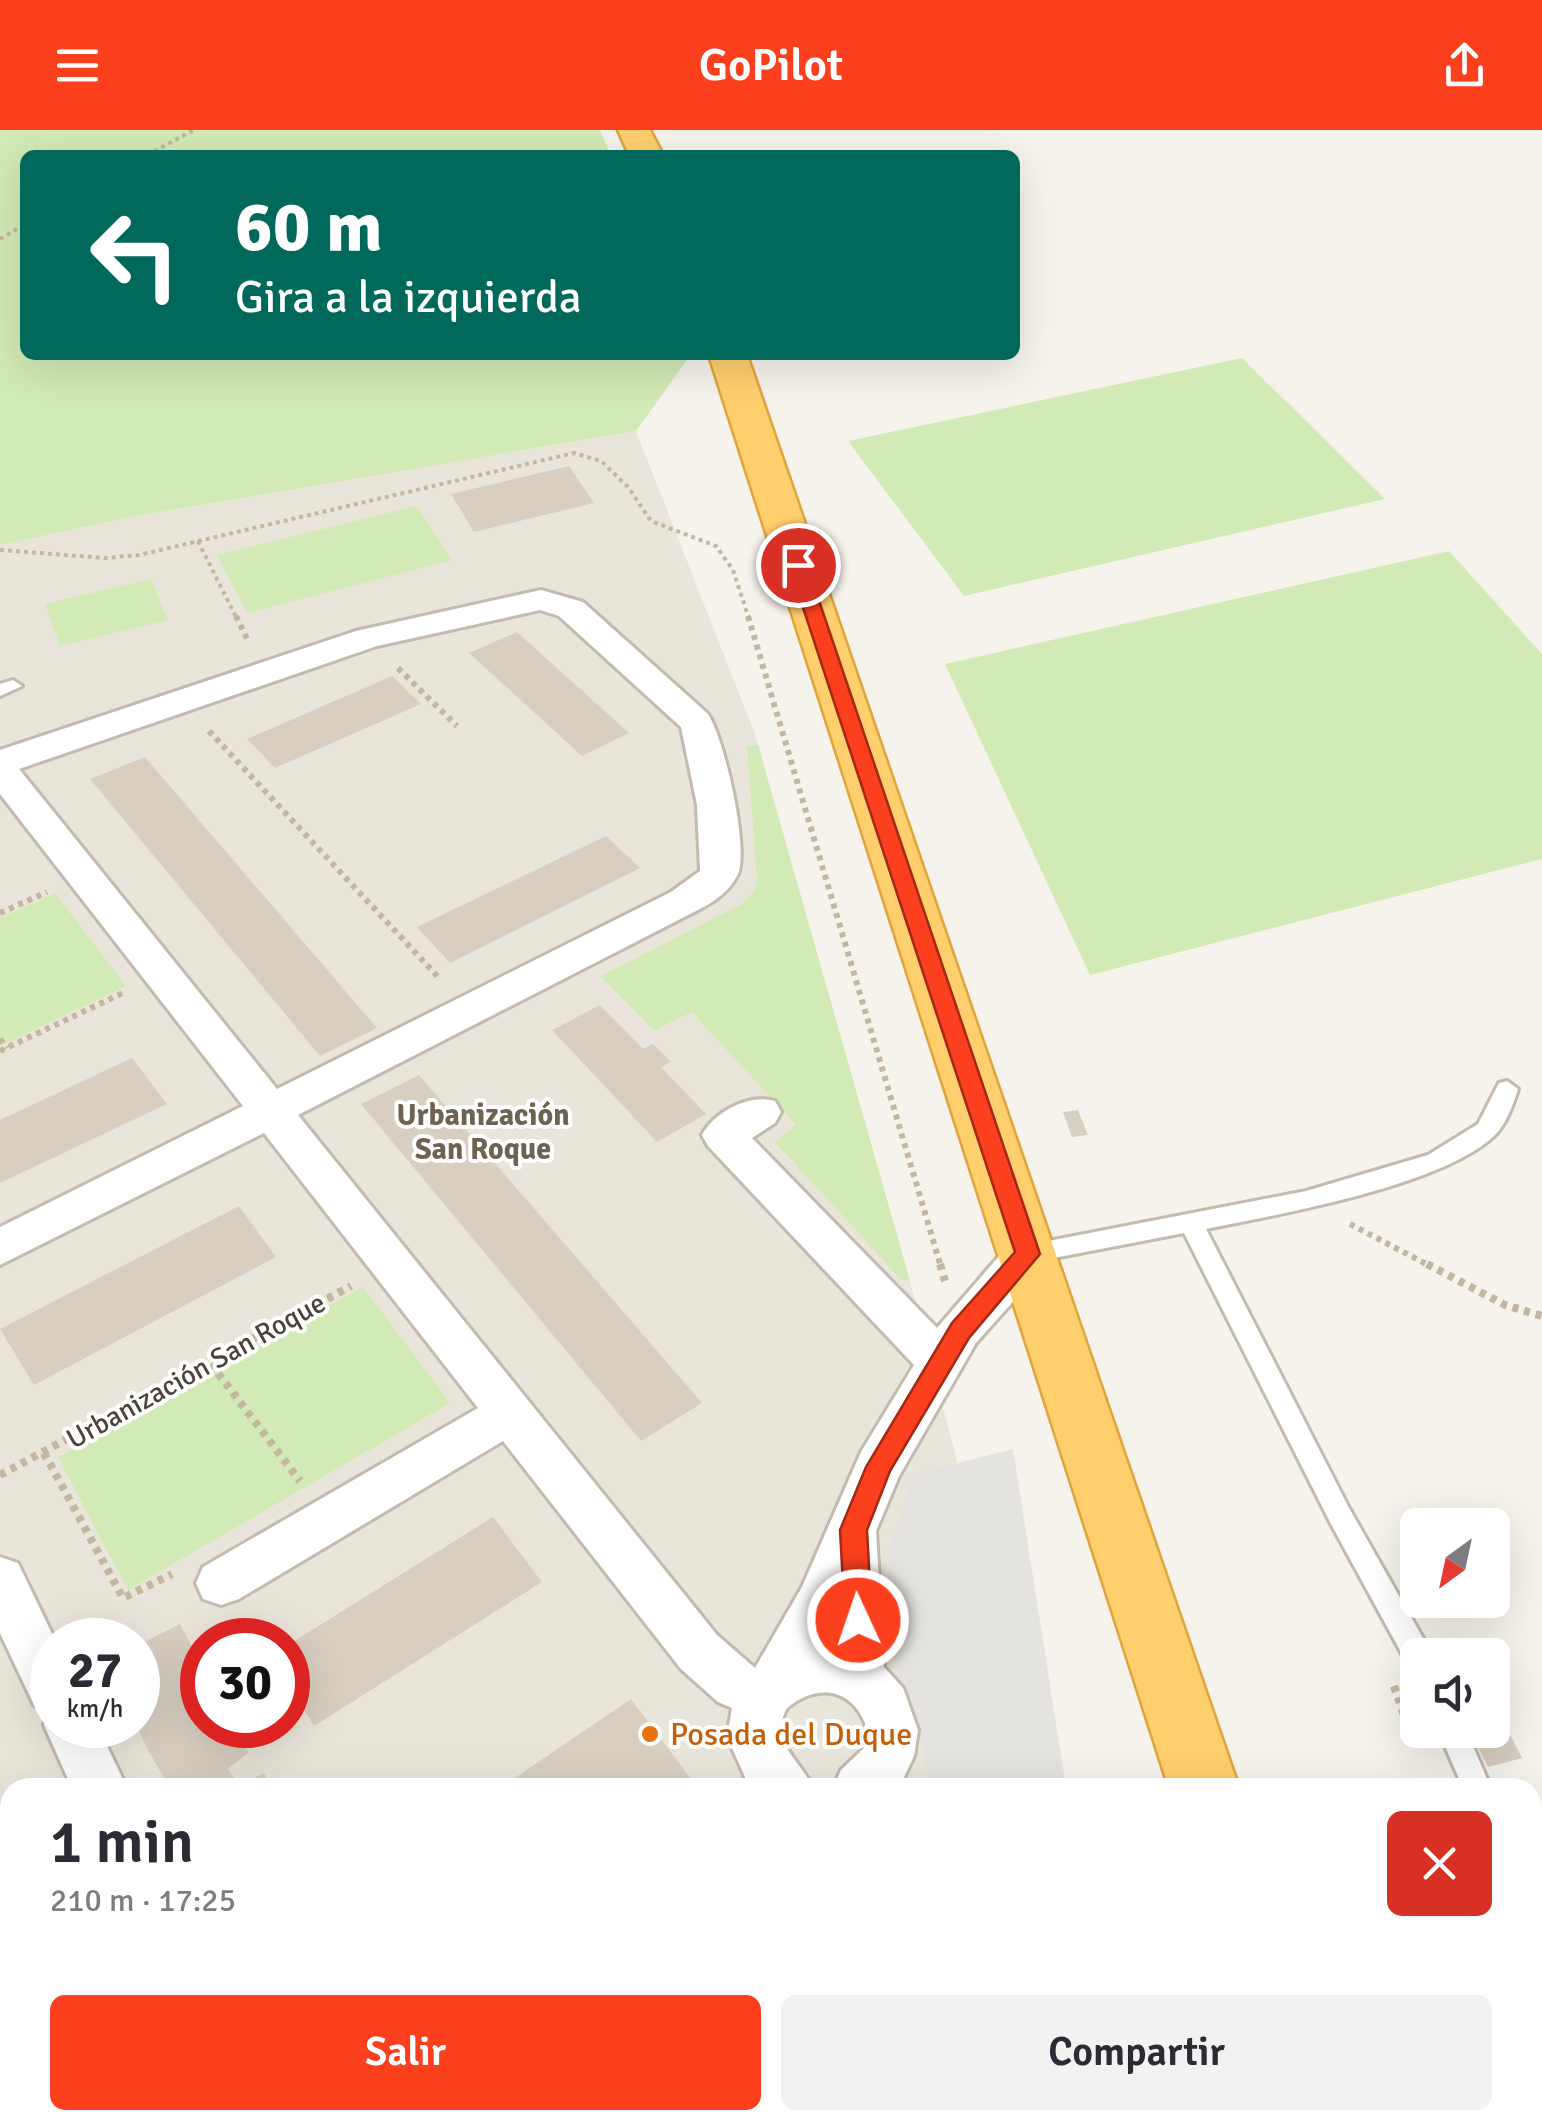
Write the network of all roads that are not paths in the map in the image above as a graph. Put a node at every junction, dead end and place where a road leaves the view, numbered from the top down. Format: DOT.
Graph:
graph roads {
  1 [pos="730,360"];
  2 [pos="0,766"];
  3 [pos="1508,1089"];
  4 [pos="270,1111"];
  5 [pos="760,1112"];
  6 [pos="1192,1223"];
  7 [pos="0,1246"];
  8 [pos="1028,1254"];
  9 [pos="951,1346"];
  10 [pos="511,1412"];
  11 [pos="854,1530"];
  12 [pos="203,1575"];
  13 [pos="0,1579"];
  14 [pos="1408,1638"];
  15 [pos="30,1642"];
  16 [pos="858,1678"];
  17 [pos="769,1690"];
  18 [pos="81,1748"];
  19 [pos="1460,1748"];
  20 [pos="1198,1775"];
  21 [pos="95,1778"];
  22 [pos="774,1778"];
  23 [pos="870,1778"];
  24 [pos="1473,1778"];
  1 -- 8 [label="highway"];
  2 -- 4 [label="street"];
  2 -- 4 [label="street"];
  3 -- 6 [label="lane"];
  4 -- 7 [label="street"];
  4 -- 10 [label="street"];
  5 -- 9 [label="street"];
  6 -- 8 [label="lane"];
  6 -- 14 [label="lane"];
  8 -- 9 [label="street"];
  8 -- 20 [label="highway"];
  9 -- 11 [label="street"];
  10 -- 12 [label="street"];
  10 -- 17 [label="street"];
  11 -- 16 [label="street"];
  11 -- 17 [label="street"];
  13 -- 15 [label="street"];
  16 -- 17 [label="street"];
  16 -- 23 [label="street"];
  17 -- 22 [label="street"];
  18 -- 21 [label="street"];
  19 -- 24 [label="lane"];
}
